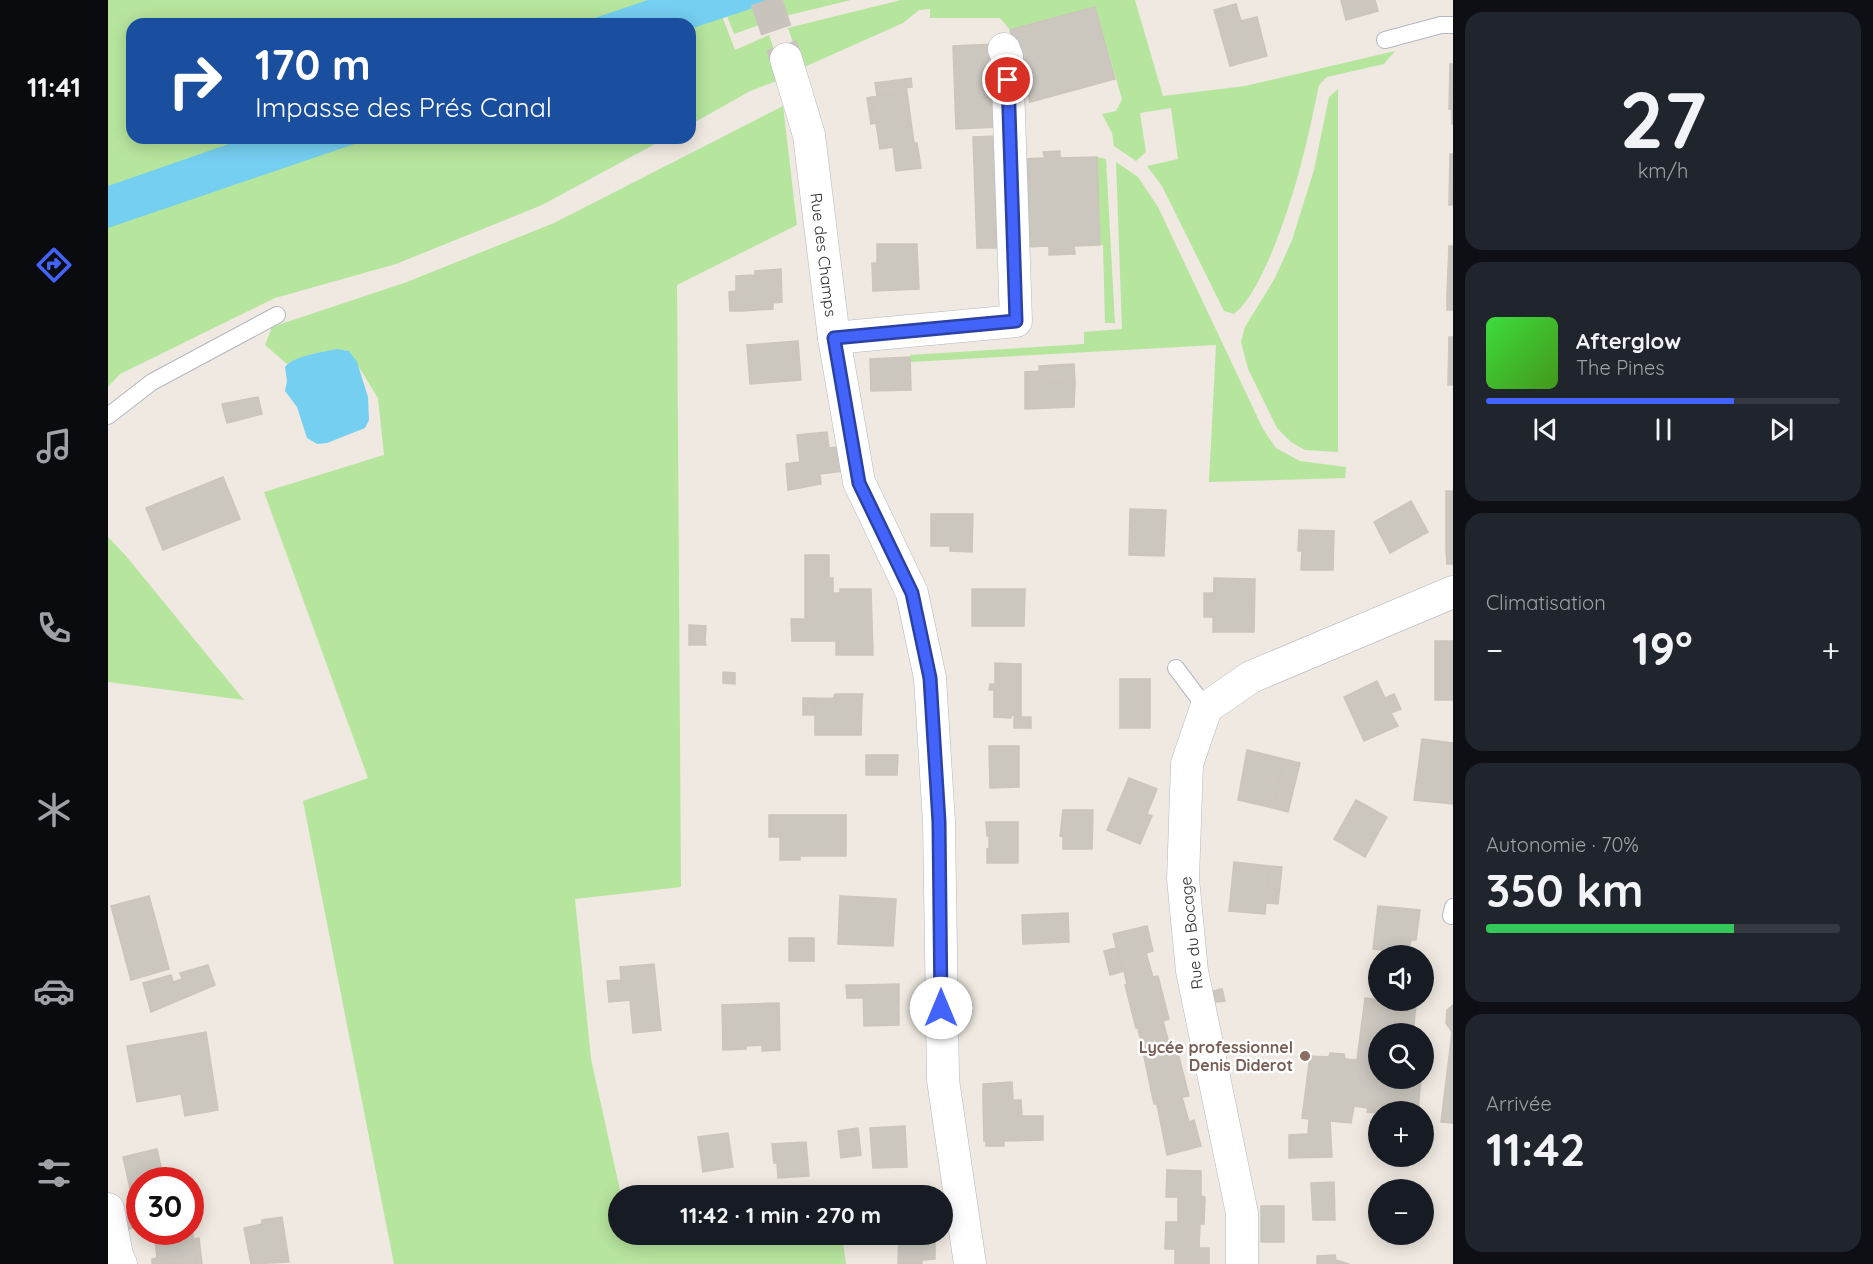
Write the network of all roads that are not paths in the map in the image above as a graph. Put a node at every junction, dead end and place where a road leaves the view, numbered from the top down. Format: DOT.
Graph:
graph roads {
  1 [pos="1453,25"];
  2 [pos="1385,40"];
  3 [pos="1004,49"];
  4 [pos="786,59"];
  5 [pos="277,315"];
  6 [pos="834,338"];
  7 [pos="108,416"];
  8 [pos="1453,592"];
  9 [pos="1176,668"];
  10 [pos="1206,708"];
  11 [pos="108,1209"];
  12 [pos="115,1259"];
  13 [pos="970,1264"];
  14 [pos="1242,1264"];
  1 -- 2 [label="lane"];
  3 -- 6 [label="street"];
  4 -- 6 [label="street, Rue des Champs"];
  5 -- 7 [label="lane"];
  6 -- 13 [label="street, Rue des Champs"];
  8 -- 10 [label="street"];
  9 -- 10 [label="lane"];
  10 -- 14 [label="street, Rue du Bocage"];
  11 -- 12 [label="street"];
}
